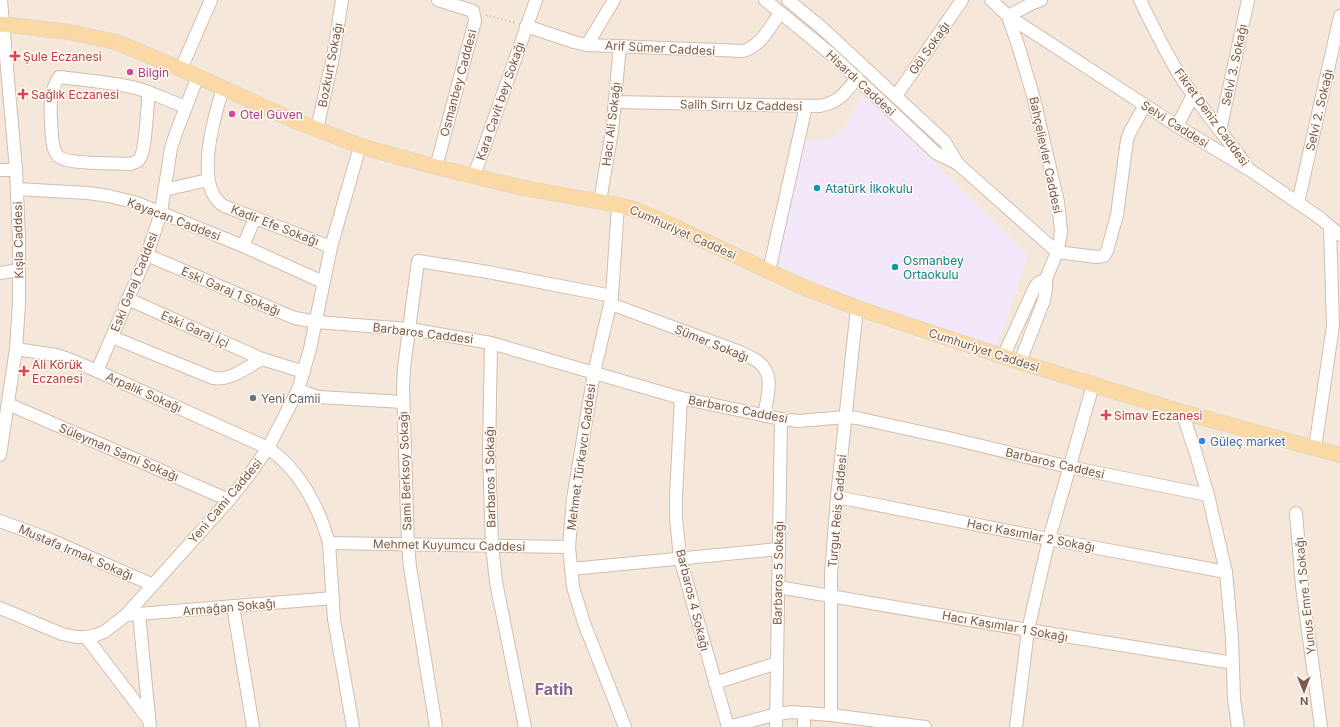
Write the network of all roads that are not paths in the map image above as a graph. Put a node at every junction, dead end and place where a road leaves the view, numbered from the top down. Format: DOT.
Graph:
graph roads {
  1 [pos="1,0"];
  2 [pos="212,0"];
  3 [pos="342,0"];
  4 [pos="438,0"];
  5 [pos="536,0"];
  6 [pos="614,0"];
  7 [pos="765,0"];
  8 [pos="788,0"];
  9 [pos="962,0"];
  10 [pos="991,0"];
  11 [pos="1041,0"];
  12 [pos="1140,0"];
  13 [pos="1248,0"];
  14 [pos="456,3"];
  15 [pos="780,13"];
  16 [pos="1008,16"];
  17 [pos="1340,16"];
  18 [pos="2,24"];
  19 [pos="526,26"];
  20 [pos="587,44"];
  21 [pos="620,46"];
  22 [pos="181,69"];
  23 [pos="198,76"];
  24 [pos="857,78"];
  25 [pos="223,88"];
  26 [pos="149,92"];
  27 [pos="1193,95"];
  28 [pos="896,96"];
  29 [pos="615,102"];
  30 [pos="1145,105"];
  31 [pos="806,106"];
  32 [pos="186,107"];
  33 [pos="1177,126"];
  34 [pos="317,129"];
  35 [pos="1220,131"];
  36 [pos="360,146"];
  37 [pos="958,164"];
  38 [pos="436,167"];
  39 [pos="0,170"];
  40 [pos="16,170"];
  41 [pos="1250,170"];
  42 [pos="474,176"];
  43 [pos="208,180"];
  44 [pos="17,189"];
  45 [pos="164,190"];
  46 [pos="600,201"];
  47 [pos="1298,203"];
  48 [pos="618,204"];
  49 [pos="160,212"];
  50 [pos="255,218"];
  51 [pos="1330,227"];
  52 [pos="1340,235"];
  53 [pos="243,246"];
  54 [pos="331,247"];
  55 [pos="1057,252"];
  56 [pos="147,255"];
  57 [pos="418,261"];
  58 [pos="19,270"];
  59 [pos="769,271"];
  60 [pos="0,273"];
  61 [pos="1046,279"];
  62 [pos="323,282"];
  63 [pos="128,299"];
  64 [pos="611,300"];
  65 [pos="857,308"];
  66 [pos="316,322"];
  67 [pos="409,329"];
  68 [pos="112,337"];
  69 [pos="491,343"];
  70 [pos="16,349"];
  71 [pos="1003,357"];
  72 [pos="262,359"];
  73 [pos="1020,362"];
  74 [pos="97,371"];
  75 [pos="304,372"];
  76 [pos="594,373"];
  77 [pos="1093,385"];
  78 [pos="298,390"];
  79 [pos="680,398"];
  80 [pos="403,402"];
  81 [pos="8,404"];
  82 [pos="1182,412"];
  83 [pos="764,416"];
  84 [pos="846,417"];
  85 [pos="781,420"];
  86 [pos="268,448"];
  87 [pos="1315,448"];
  88 [pos="1340,455"];
  89 [pos="0,456"];
  90 [pos="1070,467"];
  91 [pos="1208,495"];
  92 [pos="837,497"];
  93 [pos="229,500"];
  94 [pos="1296,513"];
  95 [pos="0,521"];
  96 [pos="1049,539"];
  97 [pos="329,543"];
  98 [pos="408,544"];
  99 [pos="492,545"];
  100 [pos="569,547"];
  101 [pos="779,548"];
  102 [pos="680,558"];
  103 [pos="571,569"];
  104 [pos="1226,572"];
  105 [pos="153,585"];
  106 [pos="778,587"];
  107 [pos="830,595"];
  108 [pos="333,598"];
  109 [pos="233,606"];
  110 [pos="0,608"];
  111 [pos="139,614"];
  112 [pos="126,615"];
  113 [pos="1028,630"];
  114 [pos="86,637"];
  115 [pos="777,663"];
  116 [pos="1233,663"];
  117 [pos="715,683"];
  118 [pos="804,713"];
  119 [pos="777,714"];
  120 [pos="831,715"];
  121 [pos="150,723"];
  122 [pos="879,724"];
  123 [pos="253,727"];
  124 [pos="353,727"];
  125 [pos="436,727"];
  126 [pos="525,727"];
  127 [pos="625,727"];
  128 [pos="728,727"];
  129 [pos="776,727"];
  130 [pos="804,727"];
  131 [pos="925,727"];
  132 [pos="1016,727"];
  133 [pos="1238,727"];
  134 [pos="1320,727"];
  1 -- 18 [label="street, Kışla Caddesi"];
  2 -- 22 [label="street"];
  3 -- 34 [label="street, Bozkurt Sokağı"];
  4 -- 14 [label="street, Osmanbey Caddesi"];
  5 -- 19 [label="street, Kara Cavit bey Sokağı"];
  6 -- 20 [label="street"];
  7 -- 15 [label="street, Hisardı Caddesi"];
  8 -- 28 [label="street, Hisardı Caddesi"];
  9 -- 28 [label="street, Göl Sokağı"];
  10 -- 16 [label="street, Selvi Caddesi"];
  11 -- 16 [label="street"];
  12 -- 27 [label="street, Fikret Deniz Caddesi"];
  13 -- 35 [label="street, Selvi 3. Sokağı"];
  14 -- 38 [label="street, Osmanbey Caddesi"];
  15 -- 21 [label="street, Arif Sümer Caddesi"];
  15 -- 24 [label="street, Hisardı Caddesi"];
  16 -- 30 [label="street, Selvi Caddesi"];
  16 -- 55 [label="street, Bahçelievler Caddesi"];
  17 -- 47 [label="street, Selvi 2. Sokağı"];
  18 -- 22 [label="main road, Cumhuriyet Caddesi"];
  18 -- 40 [label="street, Kışla Caddesi"];
  19 -- 20 [label="street, Arif Sümer Caddesi"];
  19 -- 42 [label="street, Kara Cavit bey Sokağı"];
  20 -- 21 [label="street, Arif Sümer Caddesi"];
  21 -- 29 [label="street, Hacı Ali Sokağı"];
  22 -- 23 [label="main road, Cumhuriyet Caddesi"];
  23 -- 25 [label="main road, Cumhuriyet Caddesi"];
  23 -- 32 [label="street, Eski Garaj Caddesi"];
  24 -- 31 [label="street, Salih Sırrı Uz Caddesi"];
  24 -- 37 [label="street, Hisardı Caddesi"];
  25 -- 34 [label="main road, Cumhuriyet Caddesi"];
  25 -- 43 [label="street, Kadir Efe Sokağı"];
  26 -- 26 [label="street"];
  26 -- 32 [label="street"];
  27 -- 33 [label="street"];
  27 -- 35 [label="street, Fikret Deniz Caddesi"];
  28 -- 37 [label="street, Hisardı Caddesi"];
  29 -- 31 [label="street, Salih Sırrı Uz Caddesi"];
  29 -- 46 [label="street, Hacı Ali Sokağı"];
  30 -- 33 [label="street, Selvi Caddesi"];
  30 -- 55 [label="street"];
  31 -- 59 [label="street"];
  32 -- 45 [label="street, Eski Garaj Caddesi"];
  33 -- 41 [label="street, Selvi Caddesi"];
  34 -- 36 [label="main road, Cumhuriyet Caddesi"];
  35 -- 41 [label="street, Fikret Deniz Caddesi"];
  36 -- 38 [label="main road, Cumhuriyet Caddesi"];
  36 -- 54 [label="street, Yeni Cami Caddesi"];
  37 -- 55 [label="street, Hisardı Caddesi"];
  38 -- 42 [label="main road, Cumhuriyet Caddesi"];
  39 -- 40 [label="street"];
  40 -- 44 [label="street, Kışla Caddesi"];
  41 -- 47 [label="street, Selvi Caddesi"];
  42 -- 46 [label="main road, Cumhuriyet Caddesi"];
  43 -- 45 [label="street"];
  43 -- 50 [label="street, Kadir Efe Sokağı"];
  44 -- 49 [label="street, Kayacan Caddesi"];
  44 -- 58 [label="street, Kışla Caddesi"];
  45 -- 49 [label="street, Eski Garaj Caddesi"];
  46 -- 48 [label="main road, Cumhuriyet Caddesi"];
  47 -- 51 [label="street, Selvi Caddesi"];
  48 -- 59 [label="main road, Cumhuriyet Caddesi"];
  48 -- 64 [label="street, Mehmet Türkavcı Caddesi"];
  49 -- 53 [label="street, Kayacan Caddesi"];
  49 -- 56 [label="street, Eski Garaj Caddesi"];
  50 -- 53 [label="street"];
  50 -- 54 [label="street, Kadir Efe Sokağı"];
  51 -- 52 [label="street, Selvi Caddesi"];
  51 -- 87 [label="street"];
  53 -- 62 [label="street, Kayacan Caddesi"];
  54 -- 62 [label="street, Yeni Cami Caddesi"];
  55 -- 61 [label="street, Bahçelievler Caddesi"];
  56 -- 63 [label="street, Eski Garaj Caddesi"];
  56 -- 66 [label="street, Eski Garaj 1 Sokağı"];
  57 -- 64 [label="street, Sümer Sokağı"];
  57 -- 67 [label="street, Sami Berksoy Sokağı"];
  58 -- 60 [label="street"];
  58 -- 70 [label="street, Kışla Caddesi"];
  59 -- 65 [label="main road, Cumhuriyet Caddesi"];
  61 -- 71 [label="street"];
  61 -- 73 [label="street, Bahçelievler Caddesi"];
  62 -- 66 [label="street, Yeni Cami Caddesi"];
  63 -- 68 [label="street, Eski Garaj Caddesi"];
  63 -- 72 [label="street, Eski Garaj İçi"];
  64 -- 76 [label="street, Mehmet Türkavcı Caddesi"];
  64 -- 83 [label="street, Sümer Sokağı"];
  65 -- 71 [label="main road, Cumhuriyet Caddesi"];
  65 -- 84 [label="street, Turgut Reis Caddesi"];
  66 -- 67 [label="street, Barbaros Caddesi"];
  66 -- 75 [label="street, Yeni Cami Caddesi"];
  67 -- 69 [label="street, Barbaros Caddesi"];
  67 -- 80 [label="street, Sami Berksoy Sokağı"];
  68 -- 72 [label="street"];
  68 -- 74 [label="street, Eski Garaj Caddesi"];
  69 -- 76 [label="street, Barbaros Caddesi"];
  69 -- 99 [label="street, Barbaros 1 Sokağı"];
  70 -- 74 [label="street, Arpalık Sokağı"];
  70 -- 81 [label="street, Kışla Caddesi"];
  71 -- 73 [label="main road, Cumhuriyet Caddesi"];
  72 -- 75 [label="street, Eski Garaj İçi"];
  73 -- 77 [label="main road, Cumhuriyet Caddesi"];
  74 -- 86 [label="street, Arpalık Sokağı"];
  75 -- 78 [label="street, Yeni Cami Caddesi"];
  76 -- 79 [label="street, Barbaros Caddesi"];
  76 -- 100 [label="street, Mehmet Türkavcı Caddesi"];
  77 -- 82 [label="main road, Cumhuriyet Caddesi"];
  77 -- 90 [label="street"];
  78 -- 80 [label="street"];
  78 -- 86 [label="street, Yeni Cami Caddesi"];
  79 -- 83 [label="street, Barbaros Caddesi"];
  79 -- 102 [label="street, Barbaros 4 Sokağı"];
  80 -- 98 [label="street, Sami Berksoy Sokağı"];
  81 -- 89 [label="street, Kışla Caddesi"];
  81 -- 93 [label="street, Süleyman Sami Sokağı"];
  82 -- 87 [label="main road, Cumhuriyet Caddesi"];
  82 -- 91 [label="street"];
  83 -- 85 [label="street, Barbaros Caddesi"];
  84 -- 85 [label="street, Barbaros Caddesi"];
  84 -- 90 [label="street, Barbaros Caddesi"];
  84 -- 92 [label="street, Turgut Reis Caddesi"];
  85 -- 101 [label="street, Barbaros 5 Sokağı"];
  86 -- 93 [label="street, Yeni Cami Caddesi"];
  86 -- 97 [label="street, Arpalık Sokağı"];
  87 -- 88 [label="main road, Cumhuriyet Caddesi"];
  90 -- 91 [label="street, Barbaros Caddesi"];
  90 -- 96 [label="street"];
  91 -- 104 [label="street"];
  92 -- 96 [label="street, Hacı Kasımlar 2 Sokağı"];
  92 -- 107 [label="street, Turgut Reis Caddesi"];
  93 -- 105 [label="street, Yeni Cami Caddesi"];
  94 -- 134 [label="street, Yunus Emre 1 Sokağı"];
  95 -- 105 [label="street, Mustafa Irmak Sokağı"];
  96 -- 104 [label="street, Hacı Kasımlar 2 Sokağı"];
  96 -- 113 [label="street"];
  97 -- 98 [label="street, Mehmet Kuyumcu Caddesi"];
  97 -- 108 [label="street, Arpalık Sokağı"];
  98 -- 99 [label="street, Mehmet Kuyumcu Caddesi"];
  98 -- 125 [label="street, Sami Berksoy Sokağı"];
  99 -- 100 [label="street, Mehmet Kuyumcu Caddesi"];
  99 -- 126 [label="street, Barbaros 1 Sokağı"];
  100 -- 103 [label="street, Mehmet Türkavcı Caddesi"];
  101 -- 102 [label="street"];
  101 -- 106 [label="street, Barbaros 5 Sokağı"];
  102 -- 103 [label="street"];
  102 -- 117 [label="street, Barbaros 4 Sokağı"];
  103 -- 127 [label="street, Mehmet Türkavcı Caddesi"];
  104 -- 116 [label="street"];
  105 -- 112 [label="street, Yeni Cami Caddesi"];
  106 -- 107 [label="street, Hacı Kasımlar 1 Sokağı"];
  106 -- 115 [label="street, Barbaros 5 Sokağı"];
  107 -- 113 [label="street, Hacı Kasımlar 1 Sokağı"];
  107 -- 120 [label="street, Turgut Reis Caddesi"];
  108 -- 109 [label="street, Armağan Sokağı"];
  108 -- 124 [label="street, Arpalık Sokağı"];
  109 -- 111 [label="street, Armağan Sokağı"];
  109 -- 123 [label="street"];
  110 -- 114 [label="street, Yeni Cami Caddesi"];
  111 -- 112 [label="street, Armağan Sokağı"];
  111 -- 121 [label="street"];
  112 -- 114 [label="street, Yeni Cami Caddesi"];
  113 -- 116 [label="street, Hacı Kasımlar 1 Sokağı"];
  113 -- 132 [label="street"];
  114 -- 121 [label="street"];
  115 -- 117 [label="street"];
  115 -- 119 [label="street, Barbaros 5 Sokağı"];
  116 -- 133 [label="street"];
  117 -- 128 [label="street, Barbaros 4 Sokağı"];
  118 -- 119 [label="street"];
  118 -- 120 [label="street"];
  118 -- 130 [label="street"];
  119 -- 128 [label="street"];
  119 -- 129 [label="street, Barbaros 5 Sokağı"];
  120 -- 122 [label="street"];
  122 -- 131 [label="street"];
}
